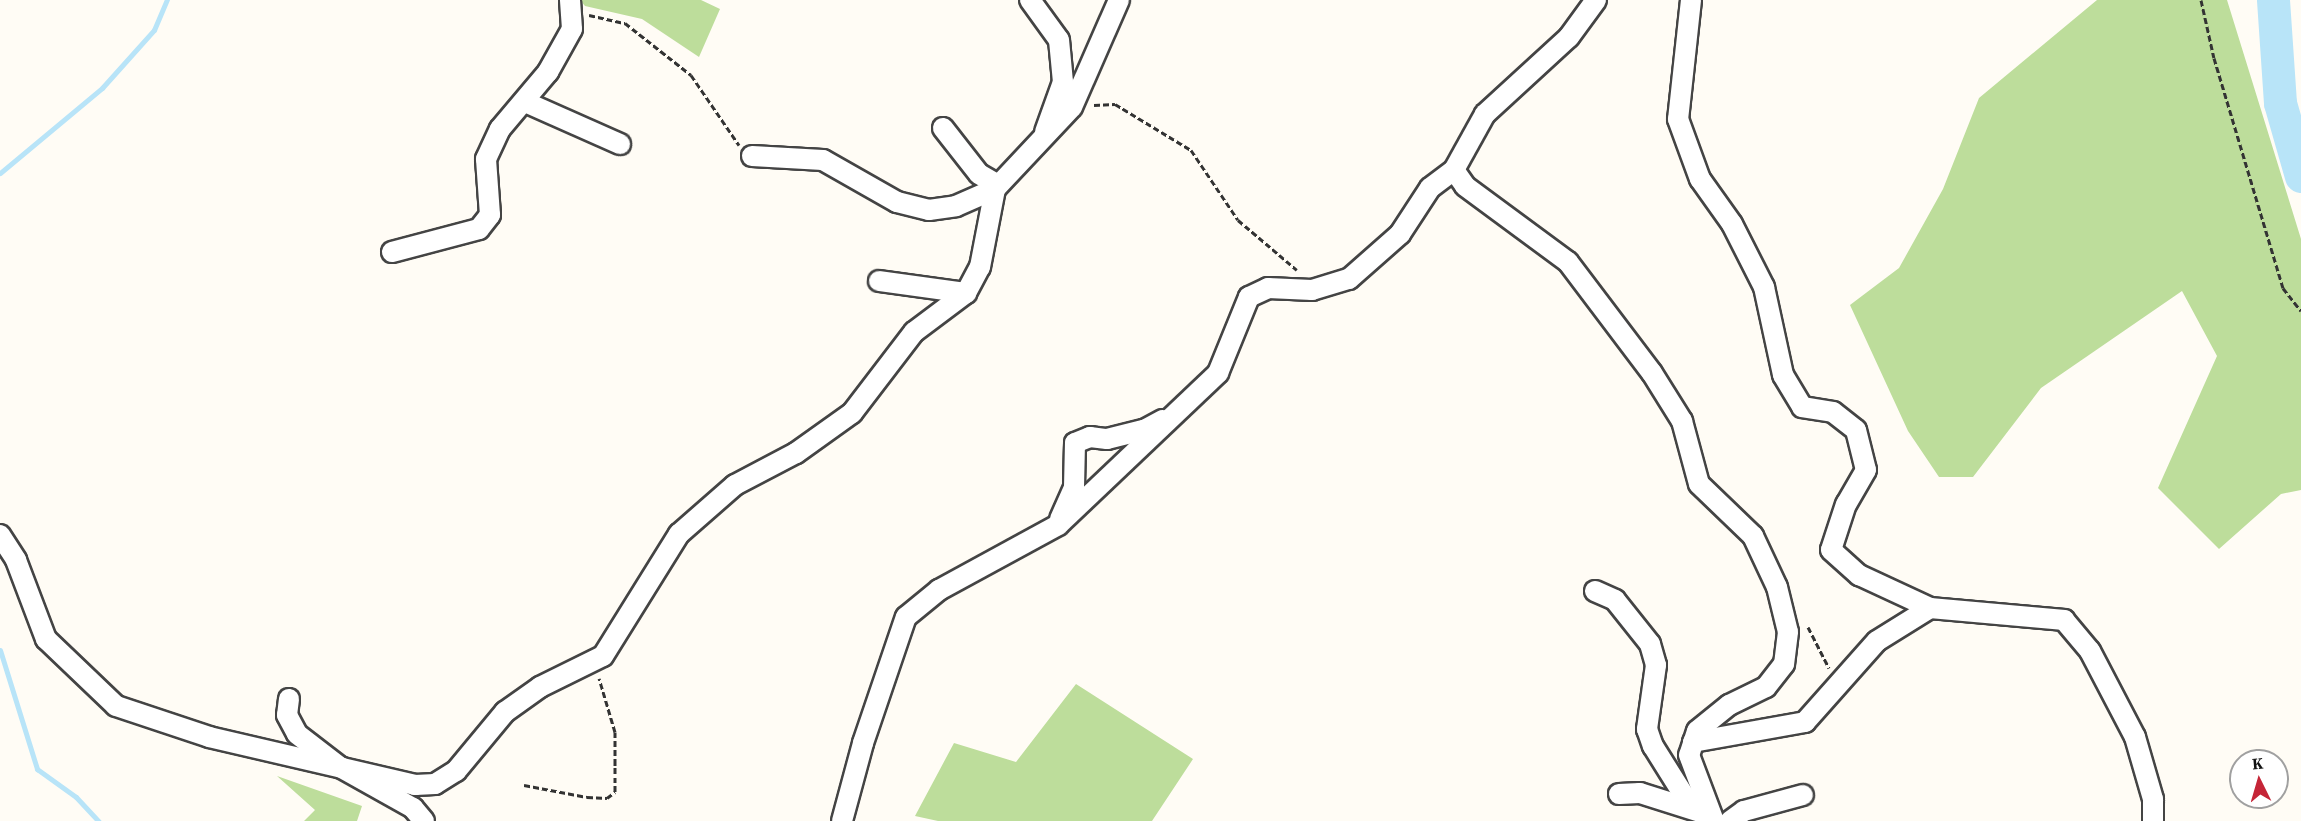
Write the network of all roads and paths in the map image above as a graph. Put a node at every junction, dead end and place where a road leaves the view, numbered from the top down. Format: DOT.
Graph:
graph roads {
  1 [pos="1030,0"];
  2 [pos="1119,0"];
  3 [pos="1596,0"];
  4 [pos="1690,0"];
  5 [pos="2201,0"];
  6 [pos="571,6"];
  7 [pos="525,102"];
  8 [pos="1072,107"];
  9 [pos="943,128"];
  10 [pos="1041,142"];
  11 [pos="620,144"];
  12 [pos="752,156"];
  13 [pos="1454,170"];
  14 [pos="997,187"];
  15 [pos="392,252"];
  16 [pos="1307,272"];
  17 [pos="879,281"];
  18 [pos="966,292"];
  19 [pos="2301,311"];
  20 [pos="1176,414"];
  21 [pos="1058,525"];
  22 [pos="0,535"];
  23 [pos="1595,591"];
  24 [pos="1930,608"];
  25 [pos="1804,622"];
  26 [pos="594,662"];
  27 [pos="1836,686"];
  28 [pos="288,699"];
  29 [pos="1693,742"];
  30 [pos="340,767"];
  31 [pos="524,785"];
  32 [pos="1619,794"];
  33 [pos="1803,795"];
  34 [pos="1710,818"];
  35 [pos="424,821"];
  36 [pos="842,821"];
  37 [pos="1730,821"];
  38 [pos="2153,821"];
  1 -- 10 [label="street"];
  2 -- 8 [label="street"];
  3 -- 13 [label="street"];
  4 -- 24 [label="street"];
  5 -- 19 [label="path"];
  6 -- 7 [label="street"];
  6 -- 12 [label="path"];
  7 -- 11 [label="street"];
  7 -- 15 [label="street"];
  8 -- 10 [label="street"];
  8 -- 16 [label="path"];
  9 -- 14 [label="street"];
  10 -- 14 [label="street"];
  12 -- 14 [label="street"];
  13 -- 20 [label="street"];
  13 -- 29 [label="street"];
  14 -- 18 [label="street"];
  17 -- 18 [label="street"];
  18 -- 26 [label="street"];
  20 -- 21 [label="street"];
  20 -- 21 [label="street"];
  21 -- 36 [label="street"];
  22 -- 30 [label="street"];
  23 -- 34 [label="street"];
  24 -- 27 [label="street"];
  24 -- 38 [label="street"];
  25 -- 27 [label="path"];
  26 -- 30 [label="street"];
  26 -- 31 [label="path"];
  27 -- 29 [label="street"];
  28 -- 30 [label="street"];
  29 -- 34 [label="street"];
  30 -- 35 [label="street"];
  32 -- 34 [label="street"];
  33 -- 37 [label="street"];
}
